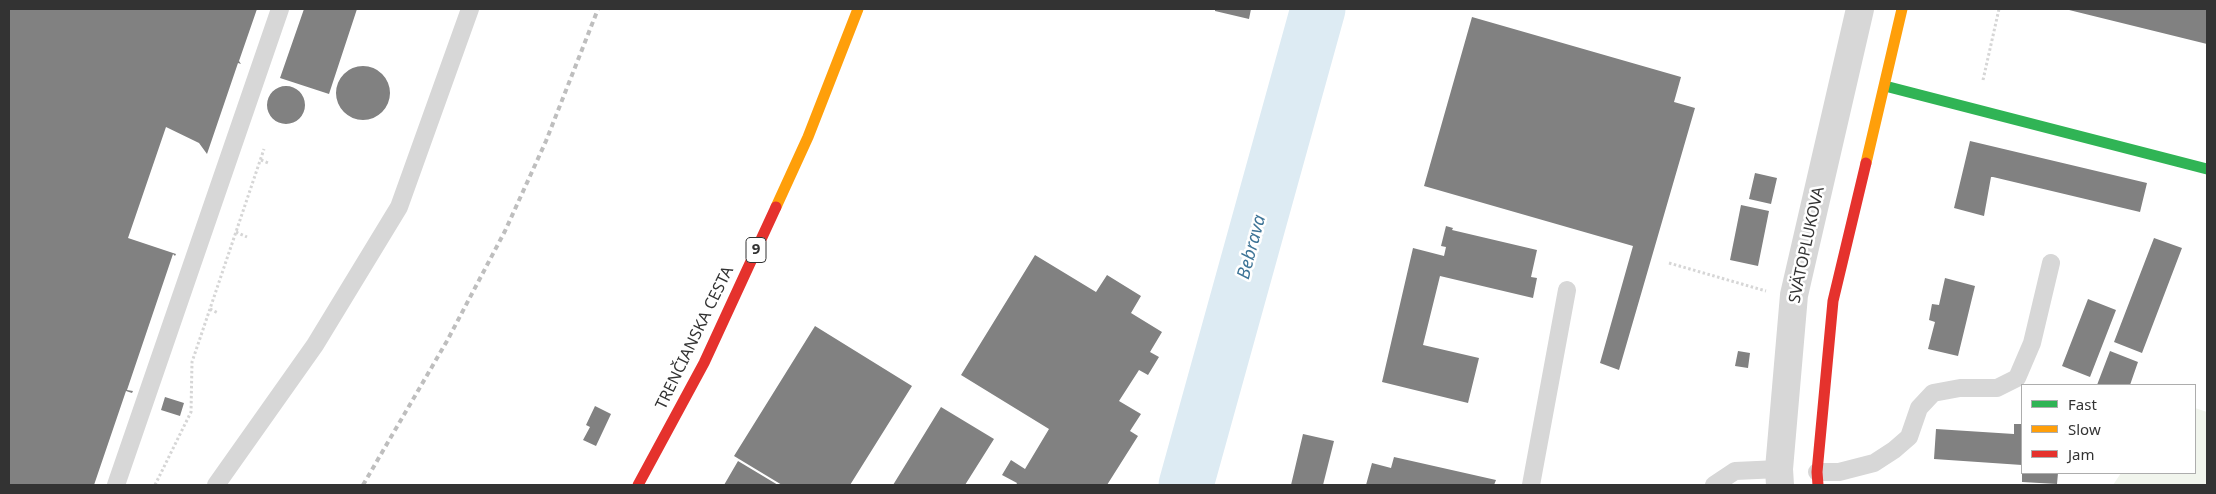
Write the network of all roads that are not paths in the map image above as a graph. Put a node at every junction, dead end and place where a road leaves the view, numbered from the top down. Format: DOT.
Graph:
graph roads {
  1 [pos="280,9"];
  2 [pos="470,9"];
  3 [pos="858,9"];
  4 [pos="1860,9"];
  5 [pos="1902,9"];
  6 [pos="1884,86"];
  7 [pos="2207,169"];
  8 [pos="2051,263"];
  9 [pos="1567,290"];
  10 [pos="1780,477"];
  11 [pos="1817,479"];
  12 [pos="116,485"];
  13 [pos="216,485"];
  14 [pos="638,485"];
  15 [pos="1530,485"];
  16 [pos="1714,485"];
  1 -- 12 [label="lane"];
  2 -- 13 [label="lane"];
  3 -- 14 [label="street, TRENČIANSKA CESTA / 9"];
  4 -- 10 [label="street, SVÄTOPLUKOVA"];
  5 -- 6 [label="street"];
  6 -- 7 [label="street"];
  6 -- 11 [label="street"];
  8 -- 11 [label="lane"];
  9 -- 15 [label="lane"];
  10 -- 16 [label="lane"];
}
